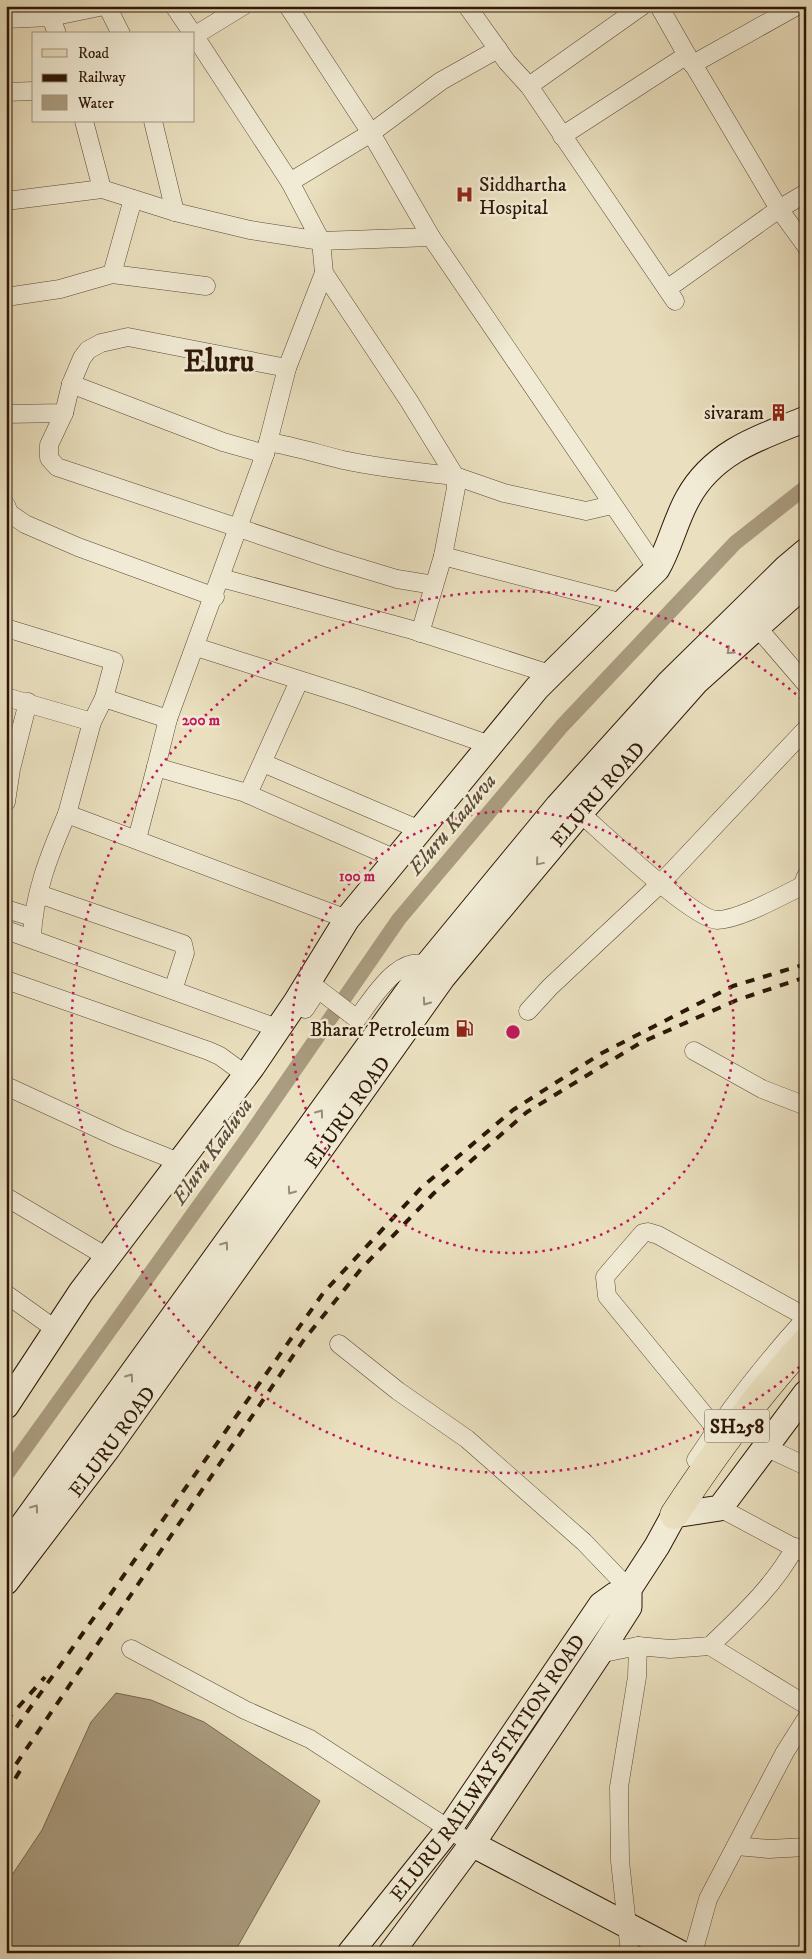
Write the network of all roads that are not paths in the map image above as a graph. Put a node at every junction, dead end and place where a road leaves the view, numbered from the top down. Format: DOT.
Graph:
graph roads {
  1 [pos="105,6"];
  2 [pos="174,6"];
  3 [pos="243,6"];
  4 [pos="288,6"];
  5 [pos="467,6"];
  6 [pos="642,6"];
  7 [pos="659,6"];
  8 [pos="797,6"];
  9 [pos="51,16"];
  10 [pos="6,19"];
  11 [pos="56,32"];
  12 [pos="120,32"];
  13 [pos="192,32"];
  14 [pos="195,34"];
  15 [pos="195,37"];
  16 [pos="498,49"];
  17 [pos="690,60"];
  18 [pos="529,86"];
  19 [pos="32,91"];
  20 [pos="6,92"];
  21 [pos="84,122"];
  22 [pos="153,122"];
  23 [pos="371,133"];
  24 [pos="562,136"];
  25 [pos="290,182"];
  26 [pos="102,189"];
  27 [pos="806,193"];
  28 [pos="133,199"];
  29 [pos="6,201"];
  30 [pos="778,209"];
  31 [pos="175,212"];
  32 [pos="431,237"];
  33 [pos="321,242"];
  34 [pos="806,246"];
  35 [pos="324,273"];
  36 [pos="112,274"];
  37 [pos="206,286"];
  38 [pos="6,297"];
  39 [pos="286,368"];
  40 [pos="71,384"];
  41 [pos="64,413"];
  42 [pos="6,414"];
  43 [pos="806,419"];
  44 [pos="266,448"];
  45 [pos="455,476"];
  46 [pos="6,505"];
  47 [pos="612,505"];
  48 [pos="236,528"];
  49 [pos="806,551"];
  50 [pos="443,556"];
  51 [pos="657,569"];
  52 [pos="221,578"];
  53 [pos="806,583"];
  54 [pos="434,586"];
  55 [pos="215,597"];
  56 [pos="623,603"];
  57 [pos="756,627"];
  58 [pos="6,628"];
  59 [pos="420,633"];
  60 [pos="196,647"];
  61 [pos="550,674"];
  62 [pos="299,680"];
  63 [pos="806,684"];
  64 [pos="6,696"];
  65 [pos="104,698"];
  66 [pos="28,702"];
  67 [pos="168,719"];
  68 [pos="92,722"];
  69 [pos="806,729"];
  70 [pos="490,745"];
  71 [pos="262,763"];
  72 [pos="156,767"];
  73 [pos="8,768"];
  74 [pos="248,794"];
  75 [pos="6,802"];
  76 [pos="580,812"];
  77 [pos="67,814"];
  78 [pos="420,830"];
  79 [pos="137,840"];
  80 [pos="396,859"];
  81 [pos="806,876"];
  82 [pos="661,883"];
  83 [pos="39,894"];
  84 [pos="6,909"];
  85 [pos="32,917"];
  86 [pos="347,919"];
  87 [pos="6,930"];
  88 [pos="32,938"];
  89 [pos="435,971"];
  90 [pos="6,980"];
  91 [pos="173,990"];
  92 [pos="300,1006"];
  93 [pos="528,1011"];
  94 [pos="272,1036"];
  95 [pos="694,1051"];
  96 [pos="249,1071"];
  97 [pos="6,1086"];
  98 [pos="806,1106"];
  99 [pos="179,1162"];
  100 [pos="6,1196"];
  101 [pos="107,1257"];
  102 [pos="6,1294"];
  103 [pos="806,1318"];
  104 [pos="55,1329"];
  105 [pos="806,1342"];
  106 [pos="339,1344"];
  107 [pos="806,1393"];
  108 [pos="7,1402"];
  109 [pos="716,1429"];
  110 [pos="765,1447"];
  111 [pos="806,1466"];
  112 [pos="720,1508"];
  113 [pos="674,1515"];
  114 [pos="792,1558"];
  115 [pos="9,1564"];
  116 [pos="629,1589"];
  117 [pos="638,1646"];
  118 [pos="710,1646"];
  119 [pos="131,1649"];
  120 [pos="599,1654"];
  121 [pos="806,1705"];
  122 [pos="806,1720"];
  123 [pos="449,1829"];
  124 [pos="472,1844"];
  125 [pos="736,1846"];
  126 [pos="806,1847"];
  127 [pos="627,1924"];
  128 [pos="350,1953"];
  129 [pos="392,1953"];
  130 [pos="630,1953"];
  131 [pos="680,1953"];
  132 [pos="693,1953"];
  1 -- 9 [label="street"];
  1 -- 12 [label="street"];
  2 -- 13 [label="street"];
  3 -- 14 [label="street"];
  4 -- 23 [label="street"];
  5 -- 16 [label="street"];
  6 -- 18 [label="street"];
  7 -- 17 [label="street"];
  8 -- 17 [label="street"];
  9 -- 10 [label="street"];
  9 -- 11 [label="street"];
  15 -- 25 [label="street"];
  16 -- 18 [label="street"];
  16 -- 23 [label="street"];
  17 -- 24 [label="street"];
  17 -- 30 [label="street"];
  18 -- 24 [label="street"];
  19 -- 20 [label="street"];
  21 -- 26 [label="street"];
  22 -- 31 [label="street"];
  23 -- 25 [label="street"];
  23 -- 32 [label="street"];
  24 -- 30 [label="street"];
  25 -- 33 [label="street"];
  26 -- 28 [label="street"];
  26 -- 29 [label="street"];
  27 -- 30 [label="street"];
  28 -- 31 [label="street"];
  28 -- 36 [label="street"];
  30 -- 34 [label="street"];
  31 -- 33 [label="street"];
  32 -- 33 [label="street"];
  32 -- 47 [label="street"];
  33 -- 35 [label="street"];
  35 -- 39 [label="street"];
  35 -- 45 [label="street"];
  36 -- 37 [label="street"];
  36 -- 38 [label="street"];
  39 -- 40 [label="street"];
  39 -- 44 [label="street"];
  40 -- 41 [label="street"];
  40 -- 44 [label="street"];
  41 -- 42 [label="street"];
  41 -- 48 [label="street"];
  43 -- 51 [label="main road"];
  44 -- 45 [label="street"];
  44 -- 48 [label="street"];
  45 -- 47 [label="street"];
  45 -- 50 [label="street"];
  46 -- 55 [label="street"];
  47 -- 51 [label="street"];
  48 -- 52 [label="street"];
  48 -- 54 [label="street"];
  49 -- 89 [label="main road, ELURU ROAD"];
  50 -- 54 [label="street"];
  50 -- 56 [label="street"];
  51 -- 56 [label="main road"];
  52 -- 55 [label="street"];
  52 -- 59 [label="street"];
  53 -- 57 [label="main road, ELURU ROAD"];
  54 -- 59 [label="street"];
  55 -- 60 [label="street"];
  56 -- 61 [label="main road"];
  57 -- 63 [label="street"];
  57 -- 76 [label="main road, ELURU ROAD, one-way"];
  58 -- 65 [label="street"];
  59 -- 61 [label="street"];
  60 -- 62 [label="street"];
  60 -- 67 [label="street"];
  61 -- 70 [label="main road"];
  62 -- 70 [label="street"];
  62 -- 71 [label="street"];
  64 -- 66 [label="street"];
  65 -- 67 [label="street"];
  65 -- 68 [label="street"];
  66 -- 68 [label="street"];
  66 -- 73 [label="street"];
  67 -- 72 [label="street"];
  68 -- 77 [label="street"];
  69 -- 82 [label="street"];
  70 -- 78 [label="main road"];
  71 -- 74 [label="street"];
  71 -- 78 [label="street"];
  72 -- 74 [label="street"];
  72 -- 79 [label="street"];
  73 -- 75 [label="street"];
  74 -- 80 [label="street"];
  76 -- 82 [label="street"];
  76 -- 89 [label="main road, ELURU ROAD, one-way"];
  77 -- 79 [label="street"];
  77 -- 83 [label="street"];
  78 -- 80 [label="main road"];
  79 -- 86 [label="street"];
  80 -- 86 [label="main road"];
  81 -- 82 [label="street"];
  82 -- 93 [label="street"];
  83 -- 85 [label="street"];
  83 -- 91 [label="street"];
  84 -- 85 [label="street"];
  85 -- 88 [label="street"];
  86 -- 92 [label="main road"];
  87 -- 88 [label="street"];
  88 -- 91 [label="street"];
  89 -- 92 [label="street"];
  89 -- 115 [label="main road, ELURU ROAD"];
  90 -- 96 [label="street"];
  91 -- 94 [label="street"];
  92 -- 94 [label="main road"];
  94 -- 96 [label="main road"];
  95 -- 98 [label="street"];
  96 -- 99 [label="main road"];
  97 -- 99 [label="street"];
  99 -- 101 [label="main road"];
  100 -- 101 [label="street"];
  101 -- 104 [label="main road"];
  102 -- 104 [label="street"];
  103 -- 109 [label="street"];
  103 -- 109 [label="street"];
  104 -- 108 [label="main road"];
  105 -- 113 [label="main road, SH258"];
  106 -- 116 [label="street"];
  107 -- 110 [label="main road"];
  109 -- 113 [label="street"];
  110 -- 111 [label="street"];
  110 -- 112 [label="main road"];
  112 -- 113 [label="main road"];
  112 -- 114 [label="street"];
  113 -- 116 [label="main road, ELURU RAILWAY STATION ROAD"];
  114 -- 118 [label="street"];
  116 -- 120 [label="main road, ELURU RAILWAY STATION ROAD"];
  116 -- 123 [label="main road, ELURU RAILWAY STATION ROAD"];
  117 -- 118 [label="street"];
  117 -- 120 [label="street"];
  117 -- 127 [label="street"];
  118 -- 121 [label="street"];
  119 -- 123 [label="street"];
  120 -- 124 [label="main road, ELURU RAILWAY STATION ROAD"];
  122 -- 125 [label="street"];
  123 -- 124 [label="street"];
  123 -- 128 [label="main road, ELURU RAILWAY STATION ROAD"];
  124 -- 127 [label="main road"];
  124 -- 129 [label="main road, ELURU RAILWAY STATION ROAD"];
  125 -- 126 [label="street"];
  125 -- 132 [label="street"];
  127 -- 130 [label="street"];
  127 -- 131 [label="main road"];
}
